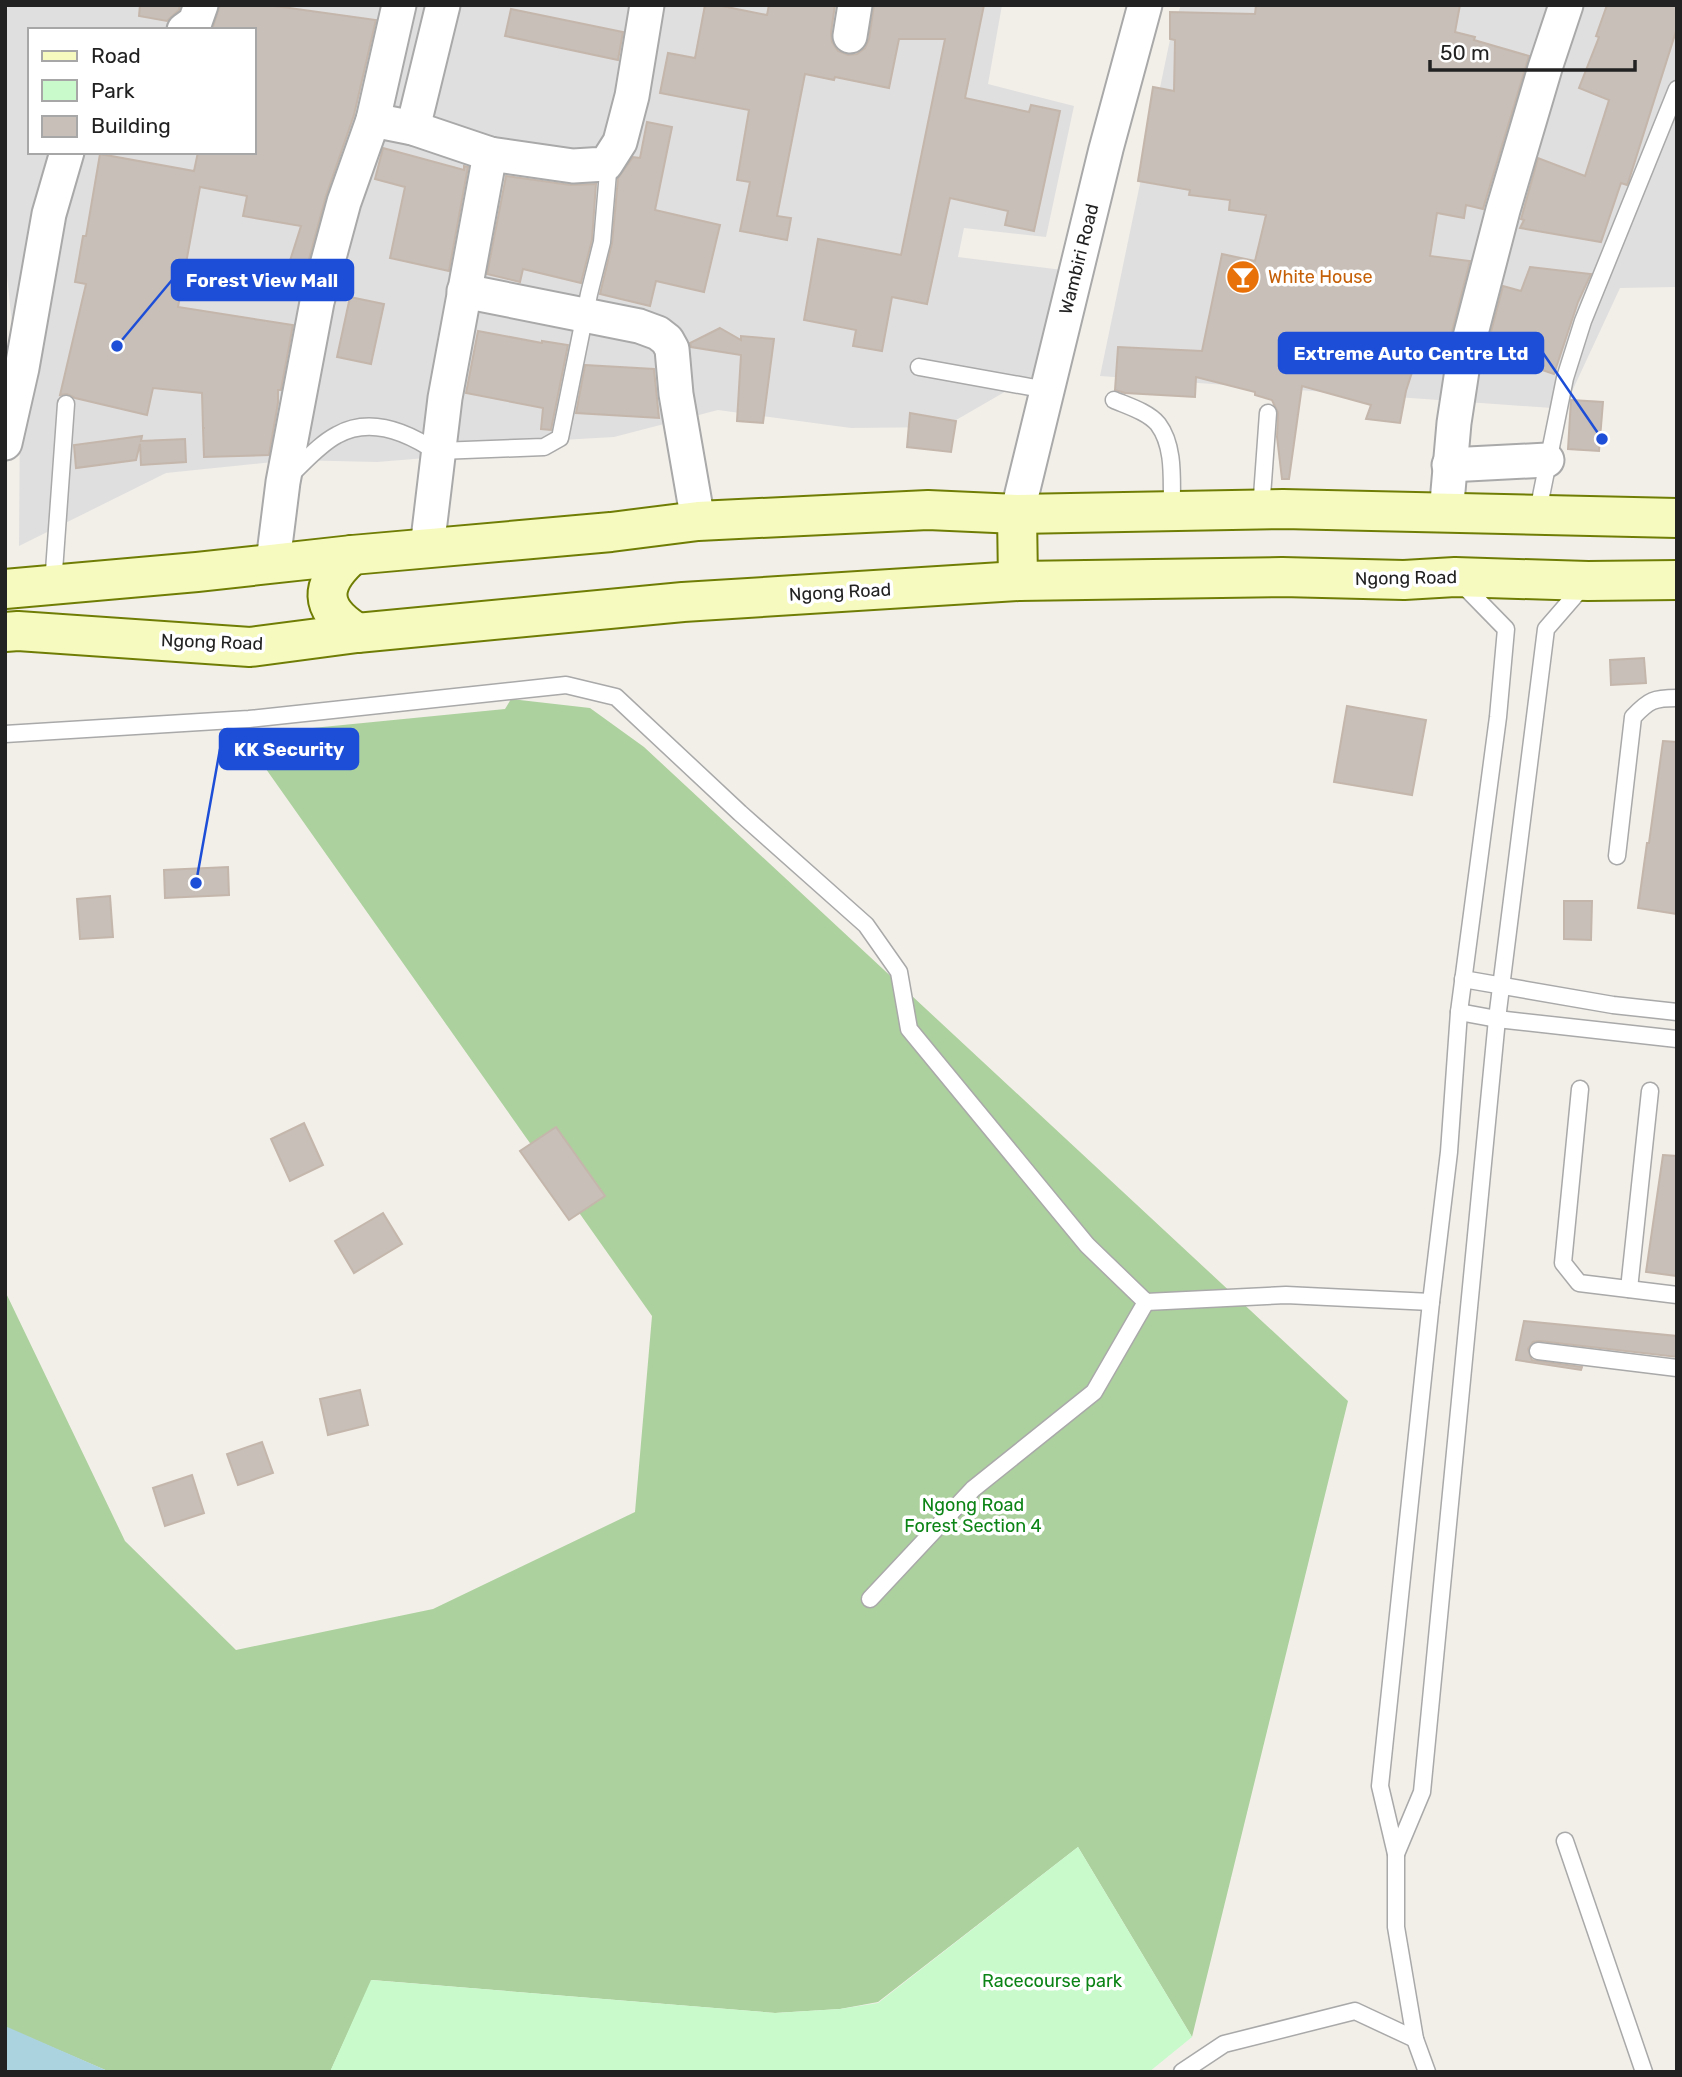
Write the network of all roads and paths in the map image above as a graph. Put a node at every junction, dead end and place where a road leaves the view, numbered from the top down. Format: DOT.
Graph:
graph roads {
  1 [pos="201,5"];
  2 [pos="399,5"];
  3 [pos="443,5"];
  4 [pos="647,5"];
  5 [pos="1145,5"];
  6 [pos="1566,5"];
  7 [pos="187,28"];
  8 [pos="1677,89"];
  9 [pos="373,120"];
  10 [pos="413,128"];
  11 [pos="66,154"];
  12 [pos="490,154"];
  13 [pos="609,158"];
  14 [pos="464,291"];
  15 [pos="585,316"];
  16 [pos="919,367"];
  17 [pos="1047,390"];
  18 [pos="1114,400"];
  19 [pos="66,404"];
  20 [pos="1268,413"];
  21 [pos="5,443"];
  22 [pos="438,452"];
  23 [pos="1547,460"];
  24 [pos="1449,465"];
  25 [pos="283,482"];
  26 [pos="1261,510"];
  27 [pos="1172,512"];
  28 [pos="1017,514"];
  29 [pos="1446,514"];
  30 [pos="1537,516"];
  31 [pos="1677,518"];
  32 [pos="698,521"];
  33 [pos="427,548"];
  34 [pos="352,555"];
  35 [pos="273,562"];
  36 [pos="1455,577"];
  37 [pos="1677,580"];
  38 [pos="1018,581"];
  39 [pos="1588,581"];
  40 [pos="53,584"];
  41 [pos="5,589"];
  42 [pos="5,632"];
  43 [pos="357,633"];
  44 [pos="1677,698"];
  45 [pos="5,734"];
  46 [pos="1617,856"];
  47 [pos="1463,979"];
  48 [pos="1502,986"];
  49 [pos="1459,1012"];
  50 [pos="1677,1012"];
  51 [pos="1497,1019"];
  52 [pos="1677,1040"];
  53 [pos="1580,1089"];
  54 [pos="1650,1091"];
  55 [pos="1629,1289"];
  56 [pos="1677,1295"];
  57 [pos="1146,1302"];
  58 [pos="1431,1302"];
  59 [pos="1538,1351"];
  60 [pos="1677,1368"];
  61 [pos="870,1599"];
  62 [pos="1565,1841"];
  63 [pos="1396,1854"];
  64 [pos="1415,2039"];
  65 [pos="1182,2072"];
  66 [pos="1427,2072"];
  67 [pos="1644,2072"];
  1 -- 7 [label="street"];
  2 -- 9 [label="street"];
  3 -- 10 [label="street"];
  4 -- 13 [label="street"];
  5 -- 17 [label="street, Wambiri Road"];
  6 -- 24 [label="street"];
  8 -- 23 [label="lane"];
  9 -- 10 [label="street"];
  9 -- 25 [label="street"];
  10 -- 12 [label="street"];
  11 -- 21 [label="street"];
  12 -- 13 [label="street"];
  12 -- 14 [label="street"];
  13 -- 15 [label="lane"];
  14 -- 15 [label="street"];
  14 -- 22 [label="street"];
  15 -- 22 [label="lane"];
  15 -- 32 [label="street"];
  16 -- 17 [label="lane"];
  17 -- 28 [label="street, Wambiri Road"];
  18 -- 27 [label="lane"];
  19 -- 40 [label="lane"];
  20 -- 26 [label="lane"];
  22 -- 25 [label="lane"];
  22 -- 33 [label="street"];
  23 -- 24 [label="street"];
  23 -- 30 [label="lane"];
  24 -- 29 [label="street"];
  25 -- 35 [label="street"];
  26 -- 27 [label="main road"];
  26 -- 29 [label="main road"];
  27 -- 28 [label="main road"];
  28 -- 32 [label="main road"];
  28 -- 38 [label="main road"];
  29 -- 30 [label="main road"];
  30 -- 31 [label="main road"];
  32 -- 33 [label="main road"];
  33 -- 34 [label="main road"];
  34 -- 35 [label="main road"];
  34 -- 43 [label="main road"];
  35 -- 40 [label="main road"];
  36 -- 38 [label="main road, Ngong Road"];
  36 -- 39 [label="main road, Ngong Road"];
  36 -- 47 [label="lane"];
  37 -- 39 [label="main road, Ngong Road"];
  38 -- 43 [label="main road, Ngong Road"];
  39 -- 48 [label="lane"];
  40 -- 41 [label="main road"];
  42 -- 43 [label="main road, Ngong Road"];
  44 -- 46 [label="lane"];
  45 -- 57 [label="lane"];
  47 -- 48 [label="lane"];
  47 -- 49 [label="lane"];
  48 -- 50 [label="lane"];
  48 -- 51 [label="lane"];
  49 -- 51 [label="lane"];
  49 -- 58 [label="lane"];
  51 -- 52 [label="lane"];
  51 -- 63 [label="lane"];
  53 -- 55 [label="lane"];
  54 -- 55 [label="lane"];
  55 -- 56 [label="lane"];
  57 -- 58 [label="lane"];
  57 -- 61 [label="lane"];
  58 -- 63 [label="lane"];
  59 -- 60 [label="lane"];
  62 -- 67 [label="lane"];
  63 -- 64 [label="lane"];
  64 -- 65 [label="lane"];
  64 -- 66 [label="lane"];
}
